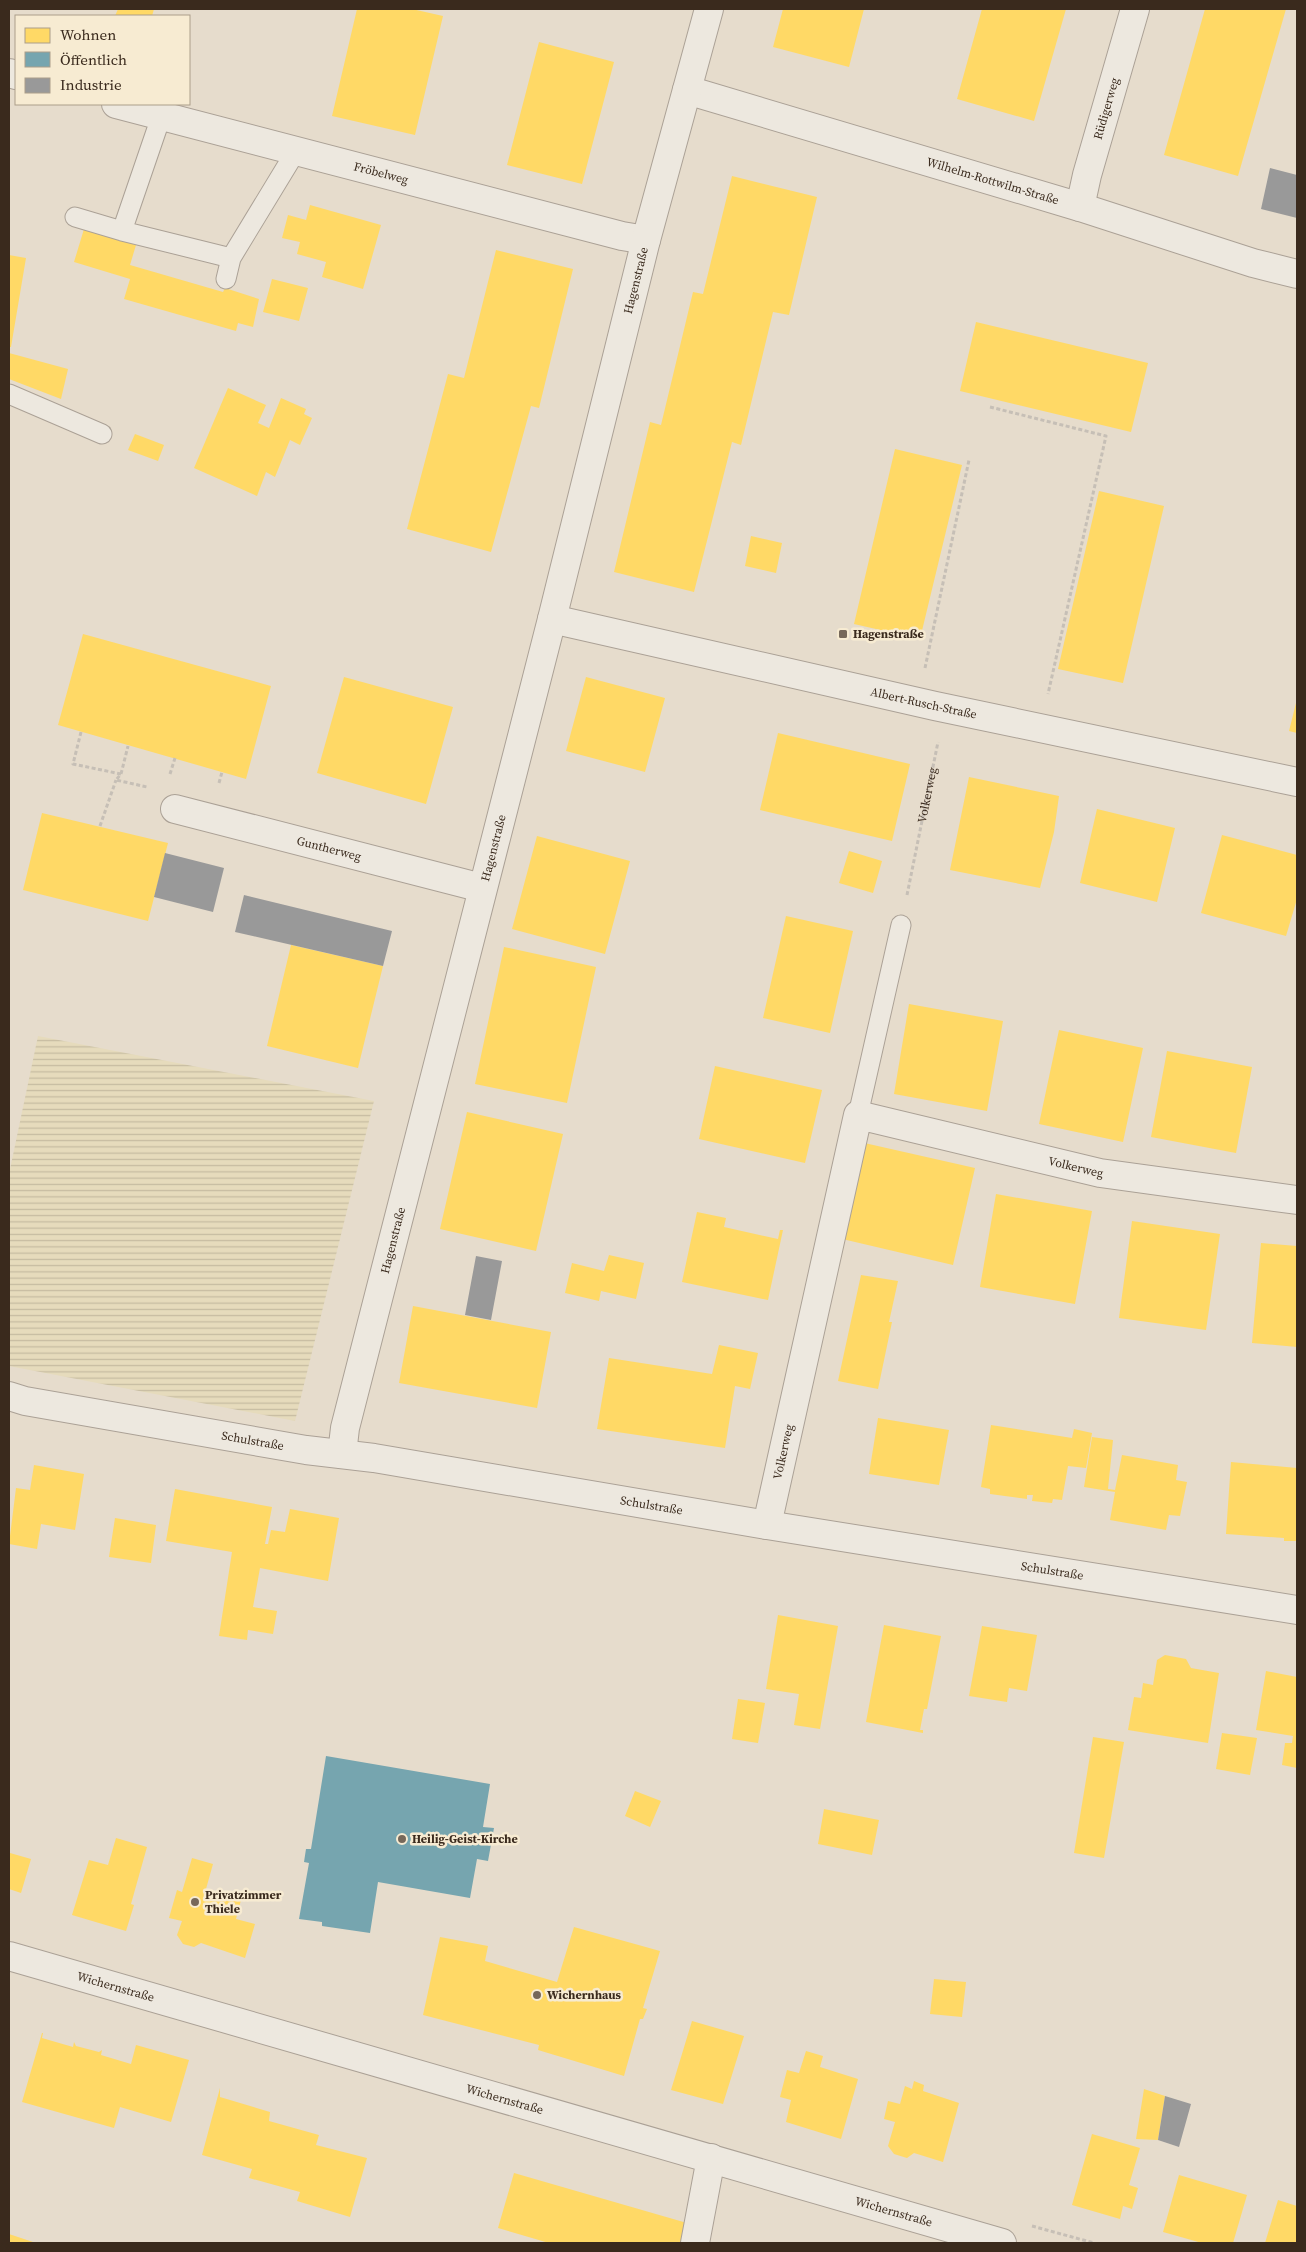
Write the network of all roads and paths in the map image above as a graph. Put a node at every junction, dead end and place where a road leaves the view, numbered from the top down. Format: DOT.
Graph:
graph roads {
  1 [pos="709,9"];
  2 [pos="1134,9"];
  3 [pos="687,90"];
  4 [pos="119,105"];
  5 [pos="161,117"];
  6 [pos="296,152"];
  7 [pos="1080,207"];
  8 [pos="75,217"];
  9 [pos="122,231"];
  10 [pos="646,240"];
  11 [pos="231,258"];
  12 [pos="1297,274"];
  13 [pos="226,280"];
  14 [pos="9,394"];
  15 [pos="990,407"];
  16 [pos="102,434"];
  17 [pos="969,460"];
  18 [pos="552,618"];
  19 [pos="923,676"];
  20 [pos="1046,702"];
  21 [pos="81,732"];
  22 [pos="938,738"];
  23 [pos="128,746"];
  24 [pos="121,774"];
  25 [pos="116,780"];
  26 [pos="1297,782"];
  27 [pos="155,789"];
  28 [pos="175,809"];
  29 [pos="100,826"];
  30 [pos="482,888"];
  31 [pos="901,925"];
  32 [pos="858,1115"];
  33 [pos="1297,1200"];
  34 [pos="9,1396"];
  35 [pos="342,1454"];
  36 [pos="767,1526"];
  37 [pos="1297,1610"];
  38 [pos="9,1956"];
  39 [pos="710,2158"];
  40 [pos="695,2243"];
  41 [pos="1002,2243"];
  1 -- 3 [label="street, Hagenstraße"];
  2 -- 7 [label="street, Rüdigerweg"];
  3 -- 7 [label="street, Wilhelm-Rottwilm-Straße"];
  3 -- 10 [label="street, Hagenstraße"];
  4 -- 5 [label="street, Fröbelweg"];
  5 -- 6 [label="street, Fröbelweg"];
  5 -- 9 [label="lane"];
  6 -- 10 [label="street, Fröbelweg"];
  6 -- 11 [label="lane"];
  7 -- 12 [label="street, Wilhelm-Rottwilm-Straße"];
  8 -- 9 [label="lane"];
  9 -- 11 [label="lane"];
  10 -- 18 [label="street, Hagenstraße"];
  11 -- 13 [label="lane"];
  14 -- 16 [label="lane"];
  15 -- 20 [label="path"];
  17 -- 19 [label="path"];
  18 -- 26 [label="street, Albert-Rusch-Straße"];
  18 -- 30 [label="street, Hagenstraße"];
  21 -- 24 [label="path"];
  22 -- 31 [label="path, Volkerweg"];
  23 -- 24 [label="path"];
  24 -- 25 [label="path"];
  25 -- 27 [label="path"];
  25 -- 29 [label="path"];
  28 -- 30 [label="street, Guntherweg"];
  30 -- 35 [label="street, Hagenstraße"];
  31 -- 32 [label="lane, Volkerweg"];
  32 -- 33 [label="street, Volkerweg"];
  32 -- 36 [label="street, Volkerweg"];
  34 -- 35 [label="street, Schulstraße"];
  35 -- 36 [label="street, Schulstraße"];
  36 -- 37 [label="street, Schulstraße"];
  38 -- 39 [label="street, Wichernstraße"];
  39 -- 40 [label="street"];
  39 -- 41 [label="street, Wichernstraße"];
}
